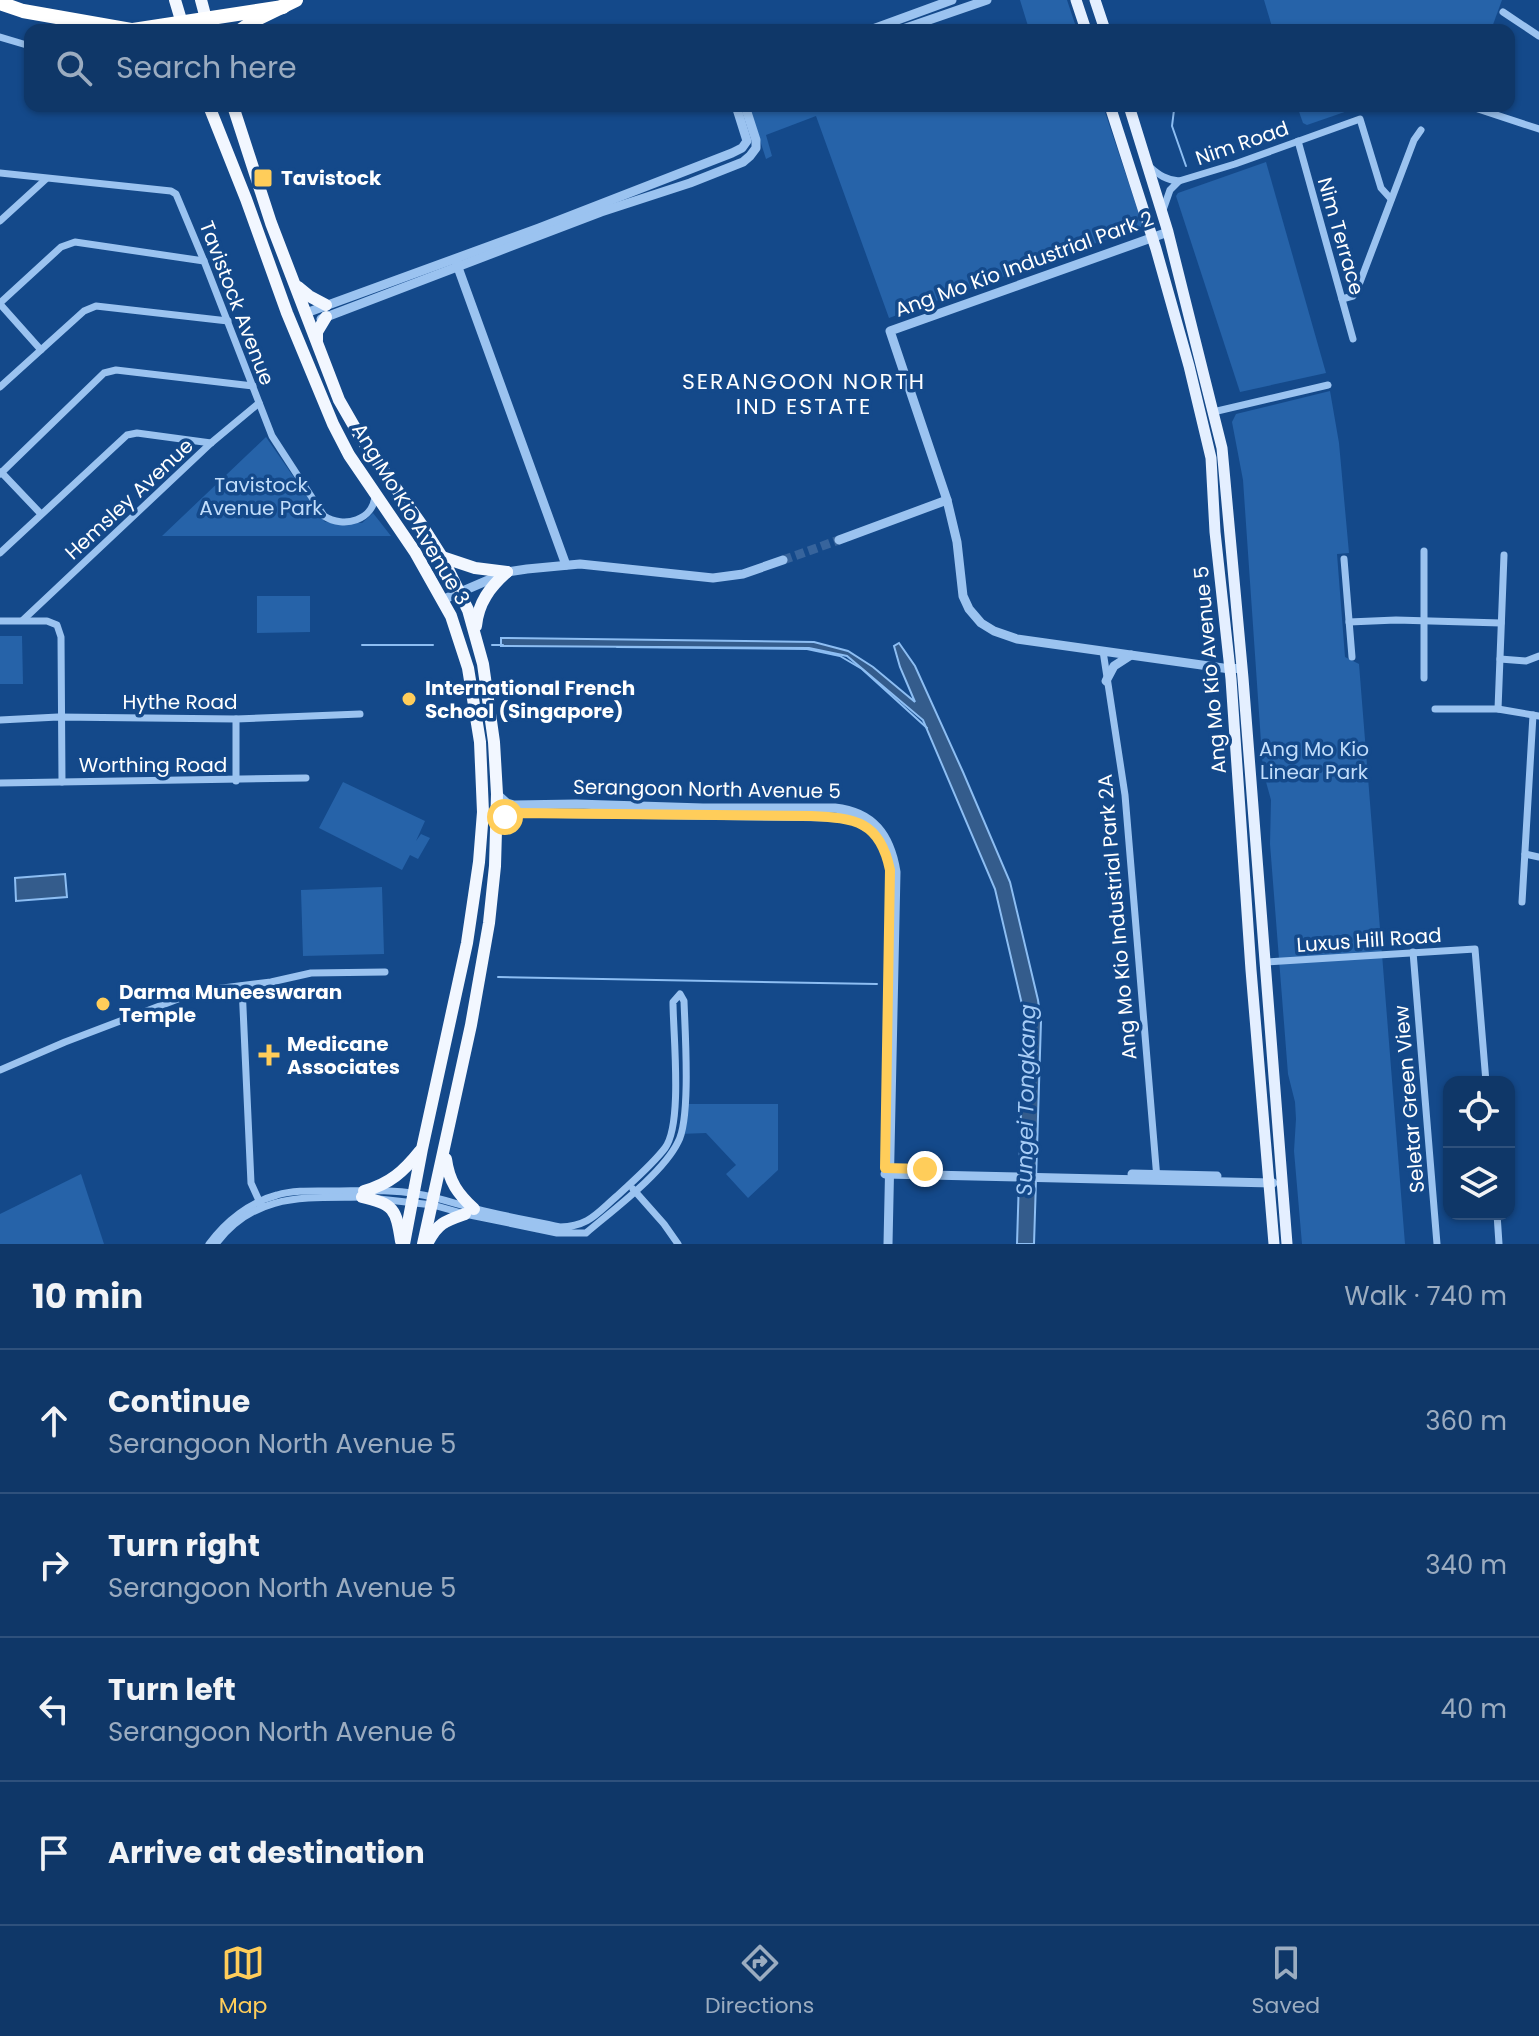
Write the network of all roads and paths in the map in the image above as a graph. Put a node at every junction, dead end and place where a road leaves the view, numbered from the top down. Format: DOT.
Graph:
graph roads {
  1 [pos="175,0"];
  2 [pos="201,0"];
  3 [pos="952,0"];
  4 [pos="987,0"];
  5 [pos="1076,0"];
  6 [pos="1095,0"];
  7 [pos="0,3"];
  8 [pos="290,3"];
  9 [pos="1503,12"];
  10 [pos="98,24"];
  11 [pos="182,24"];
  12 [pos="208,24"];
  13 [pos="250,24"];
  14 [pos="886,24"];
  15 [pos="917,24"];
  16 [pos="1084,24"];
  17 [pos="1103,24"];
  18 [pos="1539,36"];
  19 [pos="0,37"];
  20 [pos="24,44"];
  21 [pos="211,112"];
  22 [pos="235,112"];
  23 [pos="738,112"];
  24 [pos="747,112"];
  25 [pos="1112,112"];
  26 [pos="1131,112"];
  27 [pos="1487,112"];
  28 [pos="1539,129"];
  29 [pos="1421,130"];
  30 [pos="1298,141"];
  31 [pos="1148,165"];
  32 [pos="0,173"];
  33 [pos="46,179"];
  34 [pos="1179,181"];
  35 [pos="1391,199"];
  36 [pos="1162,213"];
  37 [pos="0,221"];
  38 [pos="1168,232"];
  39 [pos="1153,237"];
  40 [pos="204,261"];
  41 [pos="457,263"];
  42 [pos="296,285"];
  43 [pos="1342,299"];
  44 [pos="0,304"];
  45 [pos="326,311"];
  46 [pos="308,318"];
  47 [pos="228,321"];
  48 [pos="1353,339"];
  49 [pos="317,342"];
  50 [pos="41,350"];
  51 [pos="1328,385"];
  52 [pos="253,386"];
  53 [pos="0,387"];
  54 [pos="259,403"];
  55 [pos="344,410"];
  56 [pos="1213,412"];
  57 [pos="330,417"];
  58 [pos="211,443"];
  59 [pos="1,473"];
  60 [pos="375,492"];
  61 [pos="947,500"];
  62 [pos="41,514"];
  63 [pos="839,540"];
  64 [pos="1424,551"];
  65 [pos="0,553"];
  66 [pos="1504,555"];
  67 [pos="442,557"];
  68 [pos="1344,559"];
  69 [pos="783,560"];
  70 [pos="566,565"];
  71 [pos="507,572"];
  72 [pos="459,592"];
  73 [pos="442,600"];
  74 [pos="23,620"];
  75 [pos="0,621"];
  76 [pos="1425,621"];
  77 [pos="1349,622"];
  78 [pos="1501,623"];
  79 [pos="475,633"];
  80 [pos="1103,651"];
  81 [pos="1131,655"];
  82 [pos="1539,656"];
  83 [pos="1352,657"];
  84 [pos="1500,659"];
  85 [pos="1236,669"];
  86 [pos="1424,678"];
  87 [pos="1106,681"];
  88 [pos="1435,709"];
  89 [pos="1498,709"];
  90 [pos="360,714"];
  91 [pos="1536,716"];
  92 [pos="62,717"];
  93 [pos="236,719"];
  94 [pos="0,720"];
  95 [pos="306,778"];
  96 [pos="236,781"];
  97 [pos="62,782"];
  98 [pos="0,783"];
  99 [pos="497,794"];
  100 [pos="497,826"];
  101 [pos="1525,854"];
  102 [pos="1539,857"];
  103 [pos="1260,898"];
  104 [pos="1522,902"];
  105 [pos="1247,908"];
  106 [pos="1413,952"];
  107 [pos="1265,962"];
  108 [pos="385,972"];
  109 [pos="242,986"];
  110 [pos="684,1014"];
  111 [pos="673,1015"];
  112 [pos="444,1051"];
  113 [pos="463,1057"];
  114 [pos="0,1070"];
  115 [pos="1486,1076"];
  116 [pos="445,1148"];
  117 [pos="422,1149"];
  118 [pos="888,1171"];
  119 [pos="1157,1178"];
  120 [pos="1275,1180"];
  121 [pos="632,1188"];
  122 [pos="363,1194"];
  123 [pos="413,1198"];
  124 [pos="434,1201"];
  125 [pos="260,1204"];
  126 [pos="470,1212"];
  127 [pos="1497,1220"];
  128 [pos="548,1231"];
  129 [pos="554,1241"];
  130 [pos="209,1244"];
  131 [pos="216,1244"];
  132 [pos="402,1244"];
  133 [pos="425,1244"];
  134 [pos="678,1244"];
  135 [pos="886,1244"];
  136 [pos="1274,1244"];
  137 [pos="1287,1244"];
  138 [pos="1437,1244"];
  139 [pos="1499,1244"];
  1 -- 11 [label="highway"];
  2 -- 12 [label="highway"];
  3 -- 14 [label="street"];
  4 -- 15 [label="street"];
  5 -- 16 [label="main road"];
  6 -- 17 [label="main road"];
  7 -- 10 [label="highway"];
  8 -- 12 [label="highway"];
  8 -- 13 [label="highway"];
  9 -- 18 [label="street"];
  19 -- 20 [label="street"];
  21 -- 57 [label="highway, Ang Mo Kio Avenue 3"];
  22 -- 42 [label="highway, Ang Mo Kio Avenue 3"];
  23 -- 41 [label="street"];
  24 -- 41 [label="street"];
  25 -- 39 [label="main road, Ang Mo Kio Avenue 5"];
  26 -- 31 [label="main road, Ang Mo Kio Avenue 5"];
  27 -- 28 [label="street"];
  29 -- 35 [label="street"];
  30 -- 34 [label="street, Nim Road"];
  30 -- 35 [label="street, Nim Road"];
  30 -- 43 [label="street, Nim Terrace"];
  31 -- 34 [label="street"];
  31 -- 36 [label="main road, Ang Mo Kio Avenue 5"];
  32 -- 33 [label="street, Tavistock Avenue"];
  33 -- 37 [label="street"];
  33 -- 40 [label="street, Tavistock Avenue"];
  34 -- 36 [label="street"];
  35 -- 43 [label="street"];
  36 -- 38 [label="main road, Ang Mo Kio Avenue 5"];
  38 -- 39 [label="street, Ang Mo Kio Industrial Park 2"];
  38 -- 56 [label="main road, Ang Mo Kio Avenue 5"];
  39 -- 61 [label="street, Ang Mo Kio Industrial Park 2"];
  39 -- 85 [label="main road, Ang Mo Kio Avenue 5"];
  40 -- 44 [label="street"];
  40 -- 47 [label="street, Tavistock Avenue"];
  41 -- 45 [label="street"];
  41 -- 70 [label="street"];
  42 -- 45 [label="highway"];
  42 -- 46 [label="highway, Ang Mo Kio Avenue 3"];
  43 -- 48 [label="street, Nim Terrace"];
  44 -- 50 [label="street"];
  45 -- 46 [label="street"];
  45 -- 49 [label="highway"];
  46 -- 49 [label="highway, Ang Mo Kio Avenue 3"];
  47 -- 50 [label="street"];
  47 -- 52 [label="street, Tavistock Avenue"];
  49 -- 55 [label="highway, Ang Mo Kio Avenue 3"];
  50 -- 53 [label="street"];
  51 -- 56 [label="street"];
  52 -- 54 [label="street, Tavistock Avenue"];
  52 -- 59 [label="street"];
  54 -- 58 [label="street, Hemsley Avenue"];
  54 -- 60 [label="street, Tavistock Avenue"];
  55 -- 57 [label="highway"];
  55 -- 67 [label="highway, Ang Mo Kio Avenue 3"];
  56 -- 85 [label="main road, Ang Mo Kio Avenue 5"];
  57 -- 60 [label="highway, Ang Mo Kio Avenue 3"];
  58 -- 62 [label="street"];
  58 -- 74 [label="street, Hemsley Avenue"];
  59 -- 62 [label="street"];
  60 -- 73 [label="highway, Ang Mo Kio Avenue 3"];
  61 -- 63 [label="street"];
  61 -- 80 [label="street, Ang Mo Kio Industrial Park 2"];
  62 -- 65 [label="street"];
  64 -- 76 [label="street"];
  66 -- 78 [label="street"];
  67 -- 71 [label="highway"];
  67 -- 72 [label="highway, Ang Mo Kio Avenue 3"];
  68 -- 77 [label="street"];
  69 -- 70 [label="street"];
  70 -- 71 [label="street"];
  71 -- 72 [label="street"];
  71 -- 79 [label="highway"];
  72 -- 73 [label="street"];
  72 -- 79 [label="highway, Ang Mo Kio Avenue 3"];
  73 -- 112 [label="highway, Ang Mo Kio Avenue 3"];
  74 -- 75 [label="street"];
  74 -- 92 [label="street"];
  76 -- 77 [label="street"];
  76 -- 78 [label="street"];
  76 -- 86 [label="street"];
  77 -- 83 [label="street"];
  78 -- 84 [label="street"];
  79 -- 99 [label="highway, Ang Mo Kio Avenue 3"];
  80 -- 81 [label="street, Ang Mo Kio Industrial Park 2"];
  80 -- 87 [label="street, Ang Mo Kio Industrial Park 2A"];
  81 -- 85 [label="street, Ang Mo Kio Industrial Park 2"];
  81 -- 87 [label="street"];
  82 -- 84 [label="street"];
  84 -- 89 [label="street"];
  85 -- 103 [label="main road, Ang Mo Kio Avenue 5"];
  85 -- 105 [label="main road, Ang Mo Kio Avenue 5"];
  87 -- 119 [label="street, Ang Mo Kio Industrial Park 2A"];
  88 -- 89 [label="street"];
  89 -- 91 [label="street"];
  90 -- 93 [label="street, Hythe Road"];
  91 -- 101 [label="street"];
  92 -- 93 [label="street, Hythe Road"];
  92 -- 94 [label="street, Hythe Road"];
  92 -- 97 [label="street"];
  93 -- 96 [label="street"];
  95 -- 96 [label="street, Worthing Road"];
  96 -- 97 [label="street, Worthing Road"];
  97 -- 98 [label="street, Worthing Road"];
  99 -- 100 [label="highway, Ang Mo Kio Avenue 3"];
  99 -- 118 [label="street, Serangoon North Avenue 5"];
  100 -- 113 [label="highway, Ang Mo Kio Avenue 3"];
  100 -- 118 [label="street, Serangoon North Avenue 5"];
  101 -- 102 [label="street"];
  101 -- 104 [label="street"];
  103 -- 105 [label="main road"];
  103 -- 107 [label="main road, Ang Mo Kio Avenue 5"];
  105 -- 120 [label="main road, Ang Mo Kio Avenue 5"];
  106 -- 107 [label="street, Luxus Hill Road"];
  106 -- 115 [label="street, Luxus Hill Road"];
  106 -- 138 [label="street, Seletar Green View"];
  107 -- 120 [label="main road, Ang Mo Kio Avenue 5"];
  108 -- 109 [label="street"];
  109 -- 114 [label="street"];
  109 -- 125 [label="street"];
  110 -- 111 [label="street"];
  110 -- 111 [label="street"];
  110 -- 121 [label="street"];
  111 -- 121 [label="street"];
  112 -- 113 [label="highway"];
  112 -- 117 [label="highway, Ang Mo Kio Avenue 3"];
  113 -- 116 [label="highway, Ang Mo Kio Avenue 3"];
  116 -- 124 [label="highway, Ang Mo Kio Avenue 3"];
  116 -- 126 [label="highway"];
  117 -- 122 [label="highway"];
  117 -- 123 [label="highway, Ang Mo Kio Avenue 3"];
  118 -- 119 [label="street"];
  118 -- 135 [label="street, Serangoon North Avenue 5"];
  119 -- 120 [label="street"];
  120 -- 136 [label="main road, Ang Mo Kio Avenue 5"];
  120 -- 137 [label="main road, Ang Mo Kio Avenue 5"];
  121 -- 126 [label="street"];
  121 -- 128 [label="street"];
  121 -- 134 [label="street"];
  122 -- 123 [label="street"];
  122 -- 125 [label="street"];
  122 -- 132 [label="highway"];
  123 -- 124 [label="street"];
  123 -- 132 [label="highway, Ang Mo Kio Avenue 3"];
  124 -- 126 [label="street"];
  124 -- 133 [label="highway, Ang Mo Kio Avenue 3"];
  125 -- 130 [label="street"];
  125 -- 131 [label="street"];
  126 -- 128 [label="street"];
  126 -- 133 [label="highway"];
  127 -- 139 [label="street"];
  128 -- 129 [label="street"];
}
